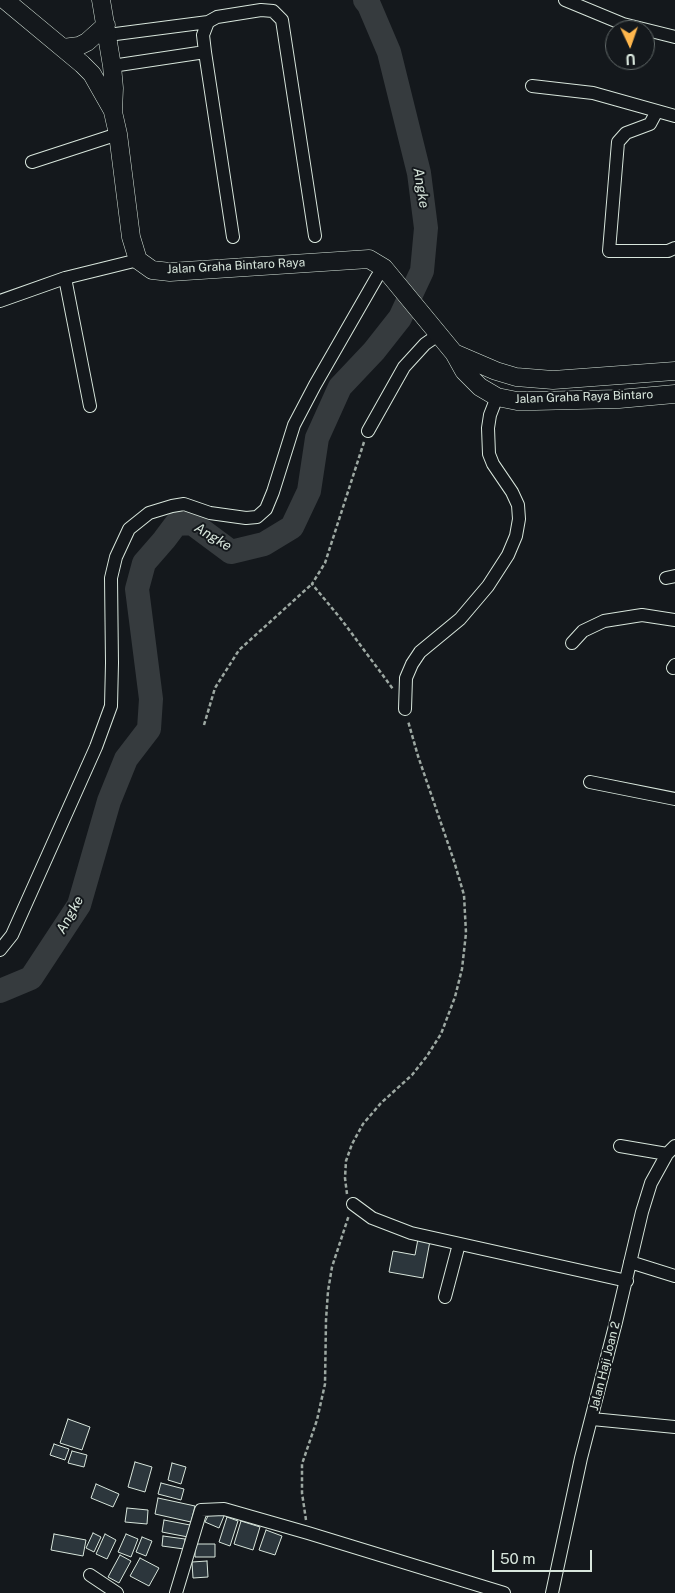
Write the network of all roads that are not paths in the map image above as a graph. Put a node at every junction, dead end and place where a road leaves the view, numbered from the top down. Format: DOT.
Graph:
graph roads {
  1 [pos="5,0"];
  2 [pos="101,0"];
  3 [pos="565,0"];
  4 [pos="208,22"];
  5 [pos="107,30"];
  6 [pos="675,37"];
  7 [pos="63,48"];
  8 [pos="205,52"];
  9 [pos="112,66"];
  10 [pos="532,86"];
  11 [pos="657,110"];
  12 [pos="113,112"];
  13 [pos="675,116"];
  14 [pos="118,134"];
  15 [pos="32,162"];
  16 [pos="315,236"];
  17 [pos="233,237"];
  18 [pos="675,248"];
  19 [pos="138,260"];
  20 [pos="389,275"];
  21 [pos="65,278"];
  22 [pos="0,302"];
  23 [pos="433,329"];
  24 [pos="454,353"];
  25 [pos="675,371"];
  26 [pos="675,394"];
  27 [pos="497,396"];
  28 [pos="90,406"];
  29 [pos="368,431"];
  30 [pos="675,620"];
  31 [pos="572,642"];
  32 [pos="405,709"];
  33 [pos="590,782"];
  34 [pos="675,799"];
  35 [pos="0,950"];
  36 [pos="620,1146"];
  37 [pos="671,1150"];
  38 [pos="353,1204"];
  39 [pos="459,1244"];
  40 [pos="630,1262"];
  41 [pos="675,1276"];
  42 [pos="627,1281"];
  43 [pos="445,1297"];
  44 [pos="592,1419"];
  45 [pos="675,1427"];
  46 [pos="90,1575"];
  47 [pos="495,1592"];
  48 [pos="117,1593"];
  49 [pos="176,1593"];
  50 [pos="552,1593"];
  1 -- 7 [label="main road"];
  2 -- 5 [label="main road"];
  3 -- 6 [label="street"];
  4 -- 5 [label="street"];
  4 -- 8 [label="street"];
  4 -- 16 [label="street"];
  5 -- 7 [label="main road"];
  5 -- 9 [label="main road"];
  7 -- 12 [label="main road"];
  8 -- 9 [label="street"];
  8 -- 17 [label="street"];
  9 -- 12 [label="main road"];
  10 -- 11 [label="street"];
  11 -- 13 [label="street"];
  11 -- 18 [label="street"];
  12 -- 14 [label="main road"];
  14 -- 15 [label="street"];
  14 -- 19 [label="main road"];
  19 -- 20 [label="main road, Jalan Graha Bintaro Raya"];
  19 -- 21 [label="street"];
  20 -- 23 [label="main road, Jalan Graha Bintaro Raya"];
  20 -- 35 [label="street"];
  21 -- 22 [label="street"];
  21 -- 28 [label="street"];
  23 -- 24 [label="main road, Jalan Graha Raya Bintaro"];
  23 -- 29 [label="street"];
  24 -- 25 [label="main road, Jalan Graha Raya Bintaro"];
  24 -- 27 [label="main road, Jalan Graha Raya Bintaro"];
  26 -- 27 [label="main road, Jalan Graha Raya Bintaro"];
  27 -- 32 [label="street"];
  30 -- 31 [label="street"];
  33 -- 34 [label="street"];
  36 -- 37 [label="street"];
  37 -- 40 [label="street, Jalan Haji Joan 2"];
  38 -- 39 [label="street"];
  39 -- 42 [label="street"];
  39 -- 43 [label="street"];
  40 -- 41 [label="street"];
  40 -- 42 [label="street, Jalan Haji Joan 2"];
  42 -- 44 [label="street, Jalan Haji Joan 2"];
  44 -- 45 [label="street"];
  44 -- 50 [label="street, Jalan Haji Joan 2"];
  46 -- 48 [label="street"];
  47 -- 49 [label="street"];
}
